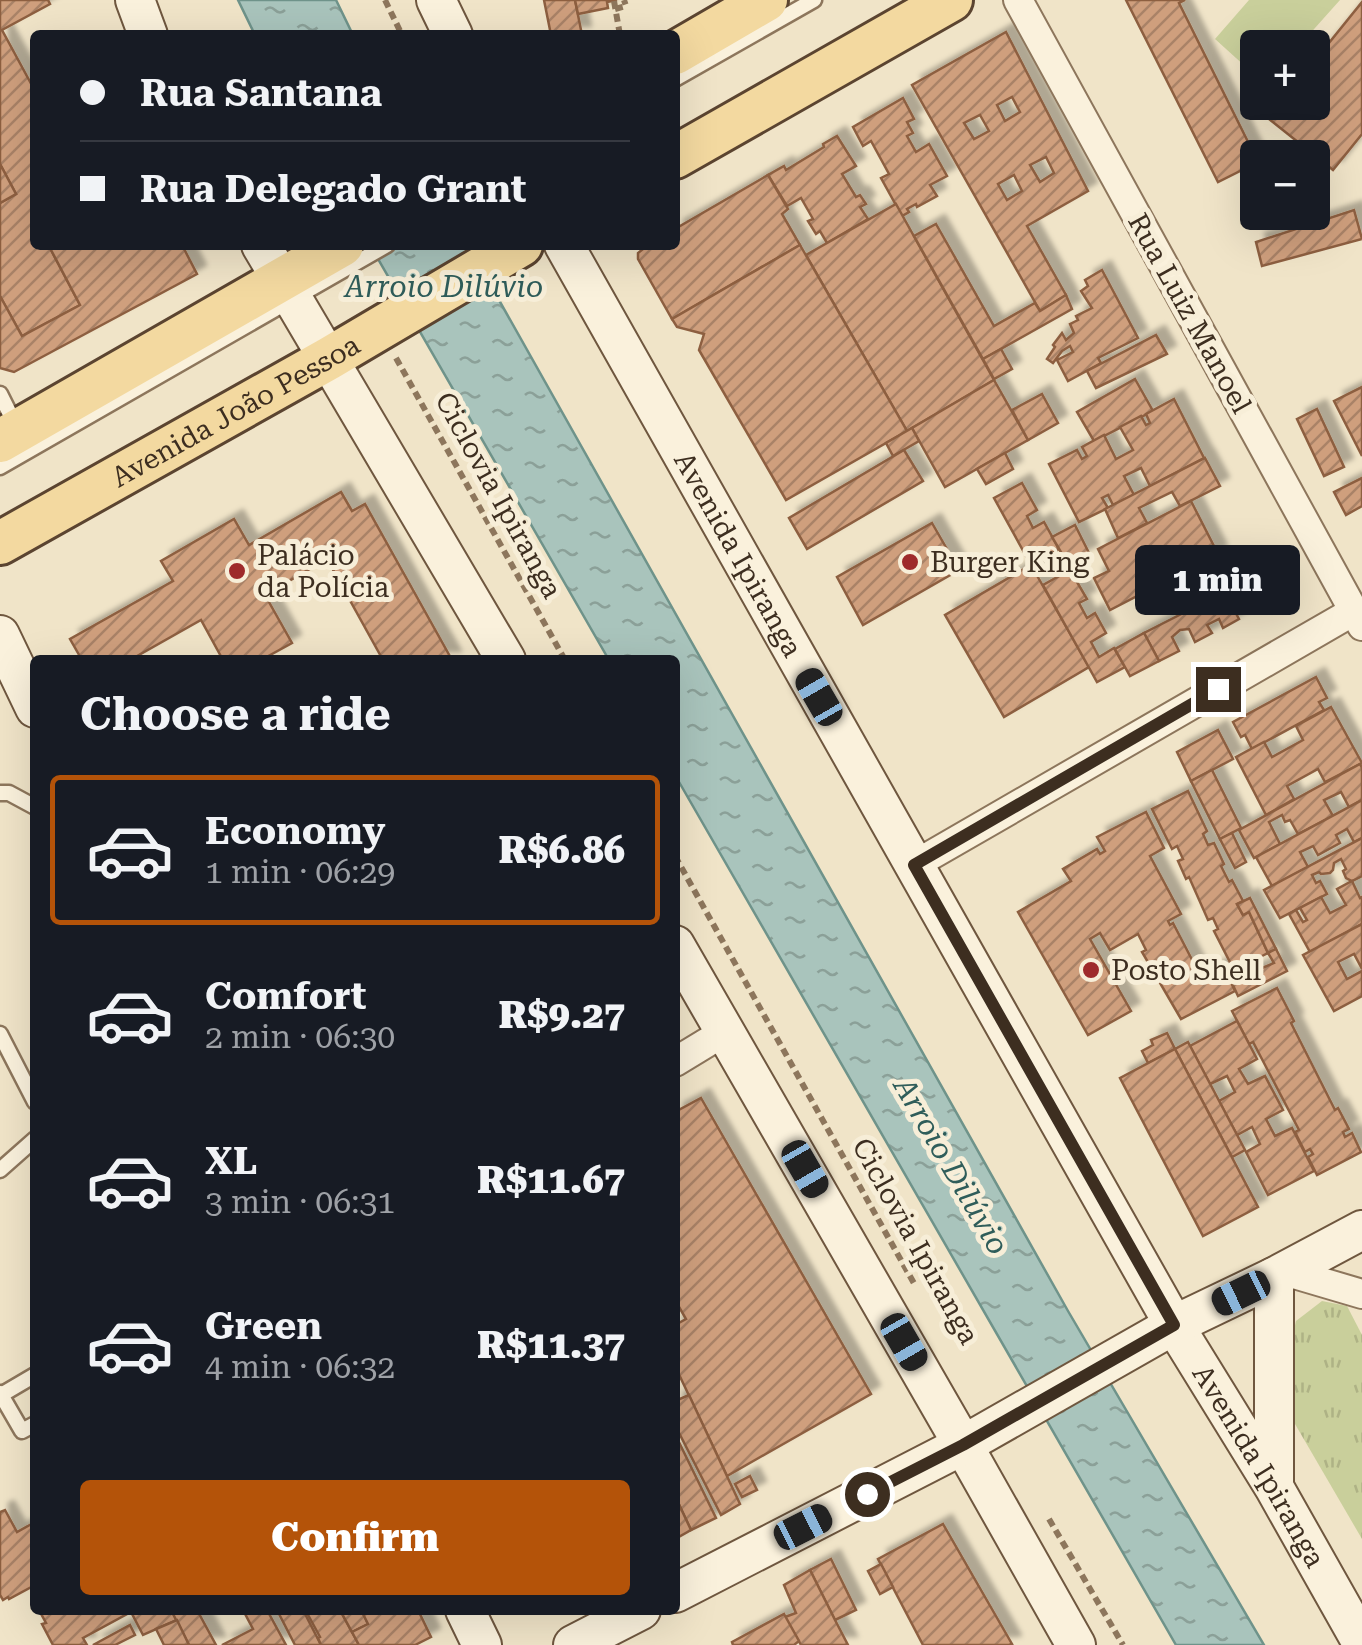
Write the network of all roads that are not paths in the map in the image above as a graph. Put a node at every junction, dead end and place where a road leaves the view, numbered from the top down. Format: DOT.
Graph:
graph roads {
  1 [pos="135,0"];
  2 [pos="436,0"];
  3 [pos="766,0"];
  4 [pos="814,0"];
  5 [pos="951,0"];
  6 [pos="1018,0"];
  7 [pos="146,30"];
  8 [pos="451,30"];
  9 [pos="680,50"];
  10 [pos="680,76"];
  11 [pos="680,153"];
  12 [pos="511,250"];
  13 [pos="567,250"];
  14 [pos="341,254"];
  15 [pos="278,275"];
  16 [pos="328,359"];
  17 [pos="5,433"];
  18 [pos="0,543"];
  19 [pos="1358,618"];
  20 [pos="0,635"];
  21 [pos="503,655"];
  22 [pos="30,698"];
  23 [pos="0,793"];
  24 [pos="30,804"];
  25 [pos="914,865"];
  26 [pos="680,953"];
  27 [pos="726,1031"];
  28 [pos="0,1034"];
  29 [pos="680,1059"];
  30 [pos="30,1092"];
  31 [pos="30,1144"];
  32 [pos="0,1170"];
  33 [pos="1358,1242"];
  34 [pos="1279,1274"];
  35 [pos="1362,1294"];
  36 [pos="1160,1333"];
  37 [pos="30,1378"];
  38 [pos="0,1394"];
  39 [pos="30,1427"];
  40 [pos="963,1445"];
  41 [pos="1274,1488"];
  42 [pos="680,1590"];
  43 [pos="467,1615"];
  44 [pos="631,1615"];
  45 [pos="1362,1643"];
  46 [pos="482,1645"];
  47 [pos="573,1645"];
  48 [pos="1076,1645"];
  1 -- 7 [label="main road"];
  2 -- 8 [label="main road"];
  3 -- 9 [label="main road"];
  4 -- 10 [label="lane"];
  5 -- 11 [label="main road"];
  6 -- 19 [label="street, Rua Luiz Manoel"];
  12 -- 16 [label="main road, Avenida João Pessoa"];
  13 -- 25 [label="main road, Avenida Ipiranga"];
  14 -- 15 [label="main road"];
  15 -- 16 [label="main road"];
  15 -- 17 [label="main road"];
  16 -- 18 [label="main road, Avenida João Pessoa"];
  16 -- 21 [label="main road"];
  19 -- 25 [label="street"];
  20 -- 22 [label="main road"];
  23 -- 24 [label="lane"];
  25 -- 36 [label="main road, Avenida Ipiranga"];
  26 -- 27 [label="main road"];
  27 -- 29 [label="street"];
  27 -- 40 [label="main road"];
  28 -- 30 [label="lane"];
  31 -- 32 [label="lane"];
  33 -- 34 [label="main road"];
  34 -- 35 [label="street"];
  34 -- 36 [label="main road"];
  34 -- 41 [label="main road"];
  36 -- 40 [label="main road"];
  36 -- 41 [label="main road, Avenida Ipiranga"];
  37 -- 38 [label="lane"];
  38 -- 39 [label="lane"];
  40 -- 42 [label="main road"];
  40 -- 48 [label="main road"];
  41 -- 45 [label="main road, Avenida Ipiranga"];
  43 -- 46 [label="main road"];
  44 -- 47 [label="main road"];
}
